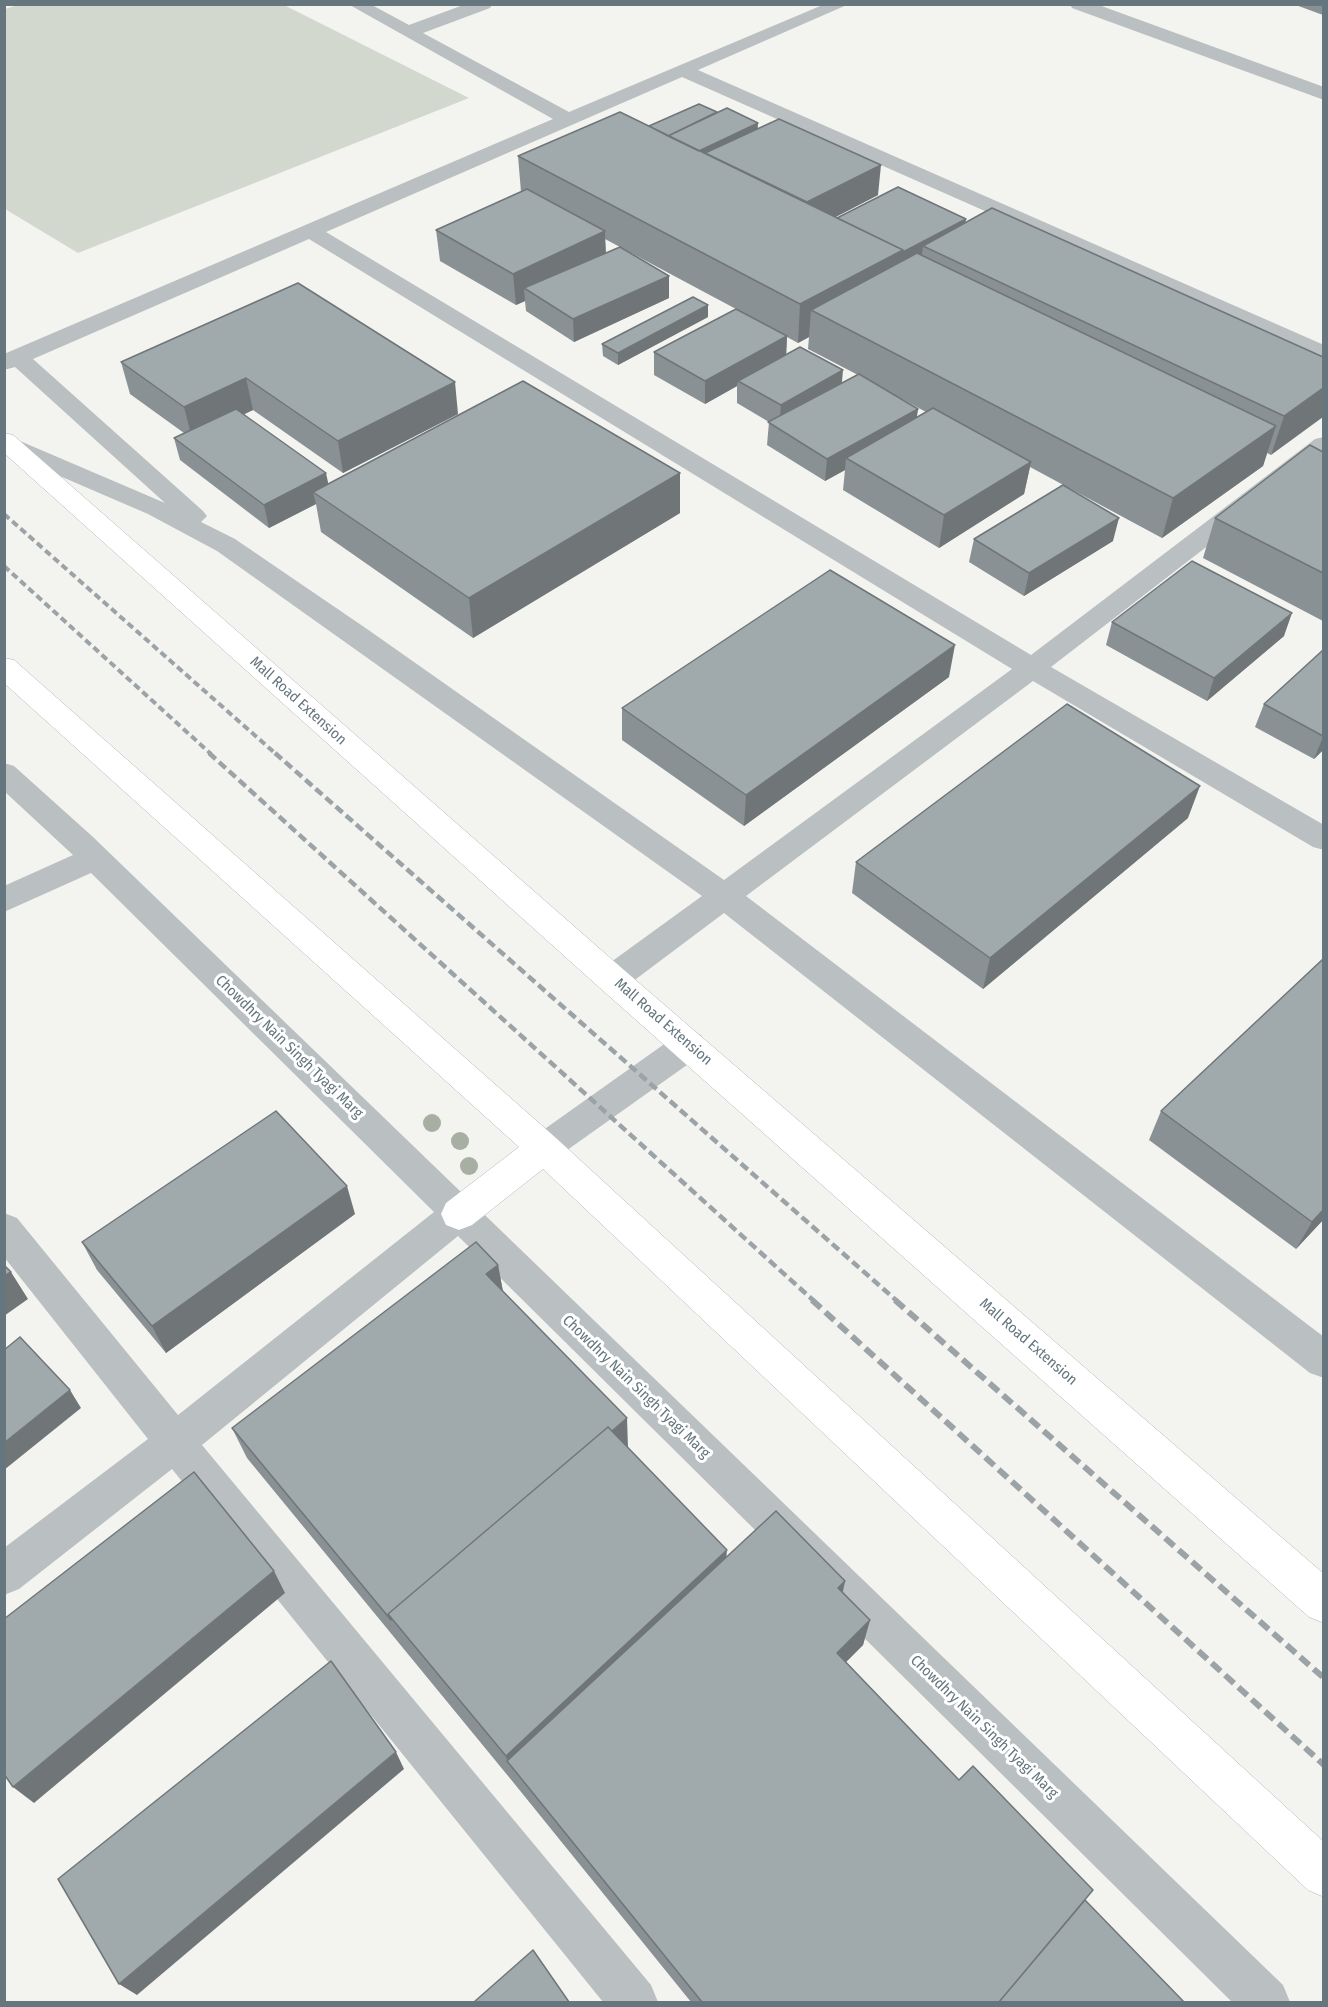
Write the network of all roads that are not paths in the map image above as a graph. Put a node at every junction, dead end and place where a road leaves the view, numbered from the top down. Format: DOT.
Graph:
graph roads {
  1 [pos="356,4"];
  2 [pos="484,4"];
  3 [pos="841,4"];
  4 [pos="1078,4"];
  5 [pos="408,32"];
  6 [pos="682,70"];
  7 [pos="1323,94"];
  8 [pos="568,119"];
  9 [pos="310,231"];
  10 [pos="1323,354"];
  11 [pos="11,360"];
  12 [pos="8,443"];
  13 [pos="1323,444"];
  14 [pos="226,545"];
  15 [pos="4,667"];
  16 [pos="1032,668"];
  17 [pos="4,774"];
  18 [pos="1323,839"];
  19 [pos="95,858"];
  20 [pos="724,896"];
  21 [pos="4,900"];
  22 [pos="612,979"];
  23 [pos="689,1045"];
  24 [pos="544,1148"];
  25 [pos="459,1214"];
  26 [pos="4,1229"];
  27 [pos="1323,1360"];
  28 [pos="175,1442"];
  29 [pos="4,1574"];
  30 [pos="1323,1602"];
  31 [pos="1323,1874"];
  32 [pos="634,2002"];
  33 [pos="1266,2002"];
  1 -- 5 [label="street"];
  2 -- 5 [label="street"];
  3 -- 6 [label="street"];
  4 -- 7 [label="street"];
  5 -- 8 [label="street"];
  6 -- 8 [label="street"];
  6 -- 10 [label="street"];
  8 -- 9 [label="street"];
  9 -- 11 [label="street"];
  9 -- 16 [label="street"];
  11 -- 14 [label="street"];
  12 -- 14 [label="street"];
  12 -- 22 [label="main road, Mall Road Extension"];
  13 -- 16 [label="street"];
  14 -- 20 [label="street"];
  15 -- 24 [label="main road"];
  16 -- 18 [label="street"];
  16 -- 20 [label="street"];
  17 -- 19 [label="street, Chowdhry Nain Singh Tyagi Marg"];
  19 -- 21 [label="street"];
  19 -- 25 [label="street, Chowdhry Nain Singh Tyagi Marg"];
  20 -- 22 [label="street"];
  20 -- 27 [label="street"];
  22 -- 23 [label="main road, Mall Road Extension"];
  23 -- 24 [label="street"];
  23 -- 30 [label="main road, Mall Road Extension"];
  24 -- 25 [label="main road"];
  24 -- 31 [label="main road"];
  25 -- 28 [label="street"];
  25 -- 33 [label="street, Chowdhry Nain Singh Tyagi Marg"];
  26 -- 28 [label="street"];
  28 -- 29 [label="street"];
  28 -- 32 [label="street"];
}
